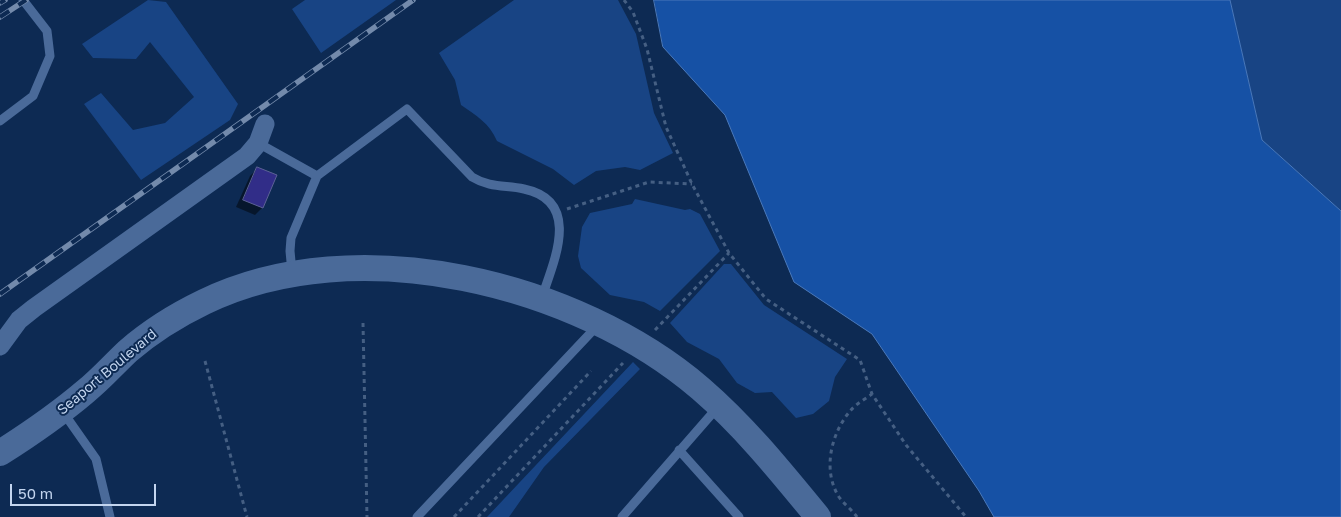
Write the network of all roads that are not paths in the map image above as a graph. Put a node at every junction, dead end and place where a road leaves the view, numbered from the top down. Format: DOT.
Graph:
graph roads {
  1 [pos="23,0"];
  2 [pos="0,121"];
  3 [pos="265,124"];
  4 [pos="258,143"];
  5 [pos="317,176"];
  6 [pos="293,275"];
  7 [pos="542,299"];
  8 [pos="600,323"];
  9 [pos="0,346"];
  10 [pos="719,406"];
  11 [pos="62,411"];
  12 [pos="680,450"];
  13 [pos="0,453"];
  14 [pos="110,517"];
  15 [pos="417,517"];
  16 [pos="622,517"];
  17 [pos="739,517"];
  18 [pos="818,517"];
  1 -- 2 [label="lane"];
  3 -- 4 [label="street"];
  4 -- 5 [label="lane"];
  4 -- 9 [label="street"];
  5 -- 6 [label="lane"];
  5 -- 7 [label="lane"];
  6 -- 7 [label="main road, Seaport Boulevard"];
  6 -- 11 [label="main road, Seaport Boulevard"];
  7 -- 8 [label="main road, Seaport Boulevard"];
  8 -- 10 [label="main road, Seaport Boulevard"];
  8 -- 15 [label="lane"];
  10 -- 12 [label="lane"];
  10 -- 18 [label="main road, Seaport Boulevard"];
  11 -- 13 [label="main road, Seaport Boulevard"];
  11 -- 14 [label="lane"];
  12 -- 16 [label="lane"];
  12 -- 17 [label="lane"];
}
